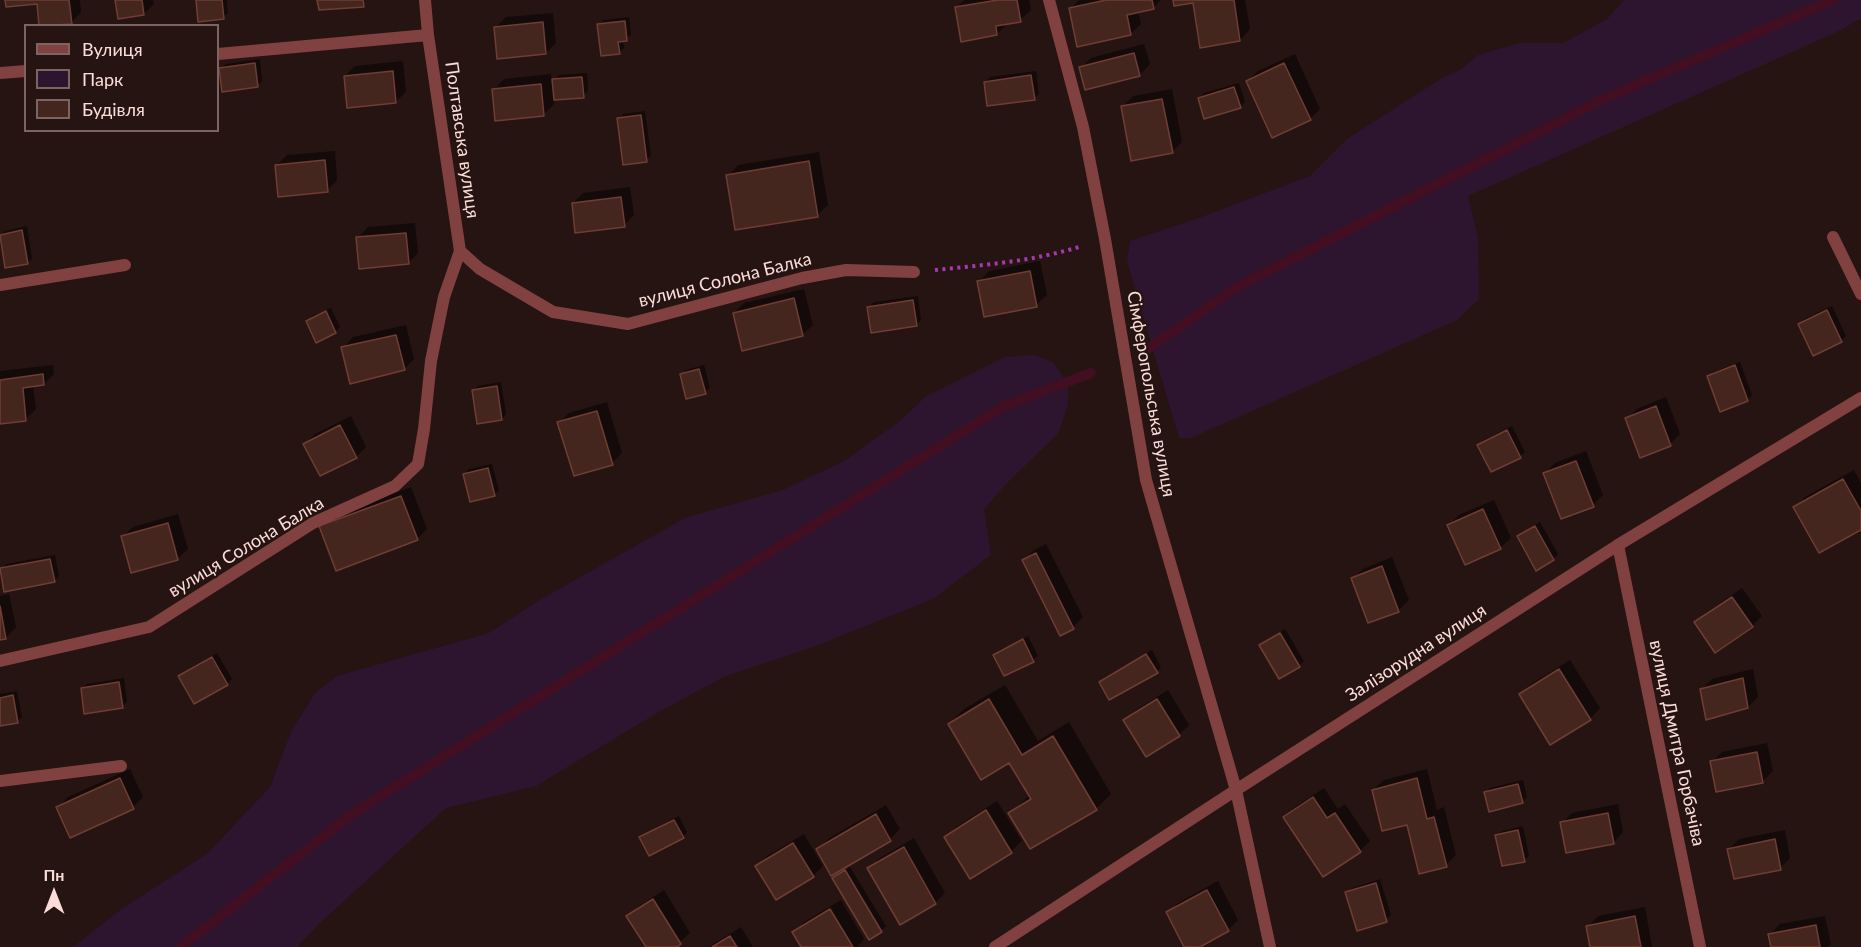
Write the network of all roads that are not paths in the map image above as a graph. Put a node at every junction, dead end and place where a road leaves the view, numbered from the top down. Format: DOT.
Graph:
graph roads {
  1 [pos="425,0"];
  2 [pos="1048,0"];
  3 [pos="428,35"];
  4 [pos="219,54"];
  5 [pos="24,71"];
  6 [pos="0,73"];
  7 [pos="1833,237"];
  8 [pos="460,251"];
  9 [pos="125,265"];
  10 [pos="914,272"];
  11 [pos="0,285"];
  12 [pos="1861,294"];
  13 [pos="1861,398"];
  14 [pos="1618,545"];
  15 [pos="0,661"];
  16 [pos="121,766"];
  17 [pos="0,781"];
  18 [pos="1236,790"];
  19 [pos="995,947"];
  20 [pos="1270,947"];
  21 [pos="1700,947"];
  1 -- 3 [label="street, Полтавська вулиця"];
  2 -- 18 [label="street, Сімферопольська вулиця"];
  3 -- 4 [label="street"];
  3 -- 8 [label="street, Полтавська вулиця"];
  5 -- 6 [label="street"];
  7 -- 12 [label="street"];
  8 -- 10 [label="street, вулиця Солона Балка"];
  8 -- 15 [label="street, вулиця Солона Балка"];
  9 -- 11 [label="street"];
  13 -- 14 [label="street, Залізорудна вулиця"];
  14 -- 18 [label="street, Залізорудна вулиця"];
  14 -- 21 [label="street, вулиця Дмитра Горбачіва"];
  16 -- 17 [label="street"];
  18 -- 19 [label="street, Залізорудна вулиця"];
  18 -- 20 [label="street, Сімферопольська вулиця"];
}
